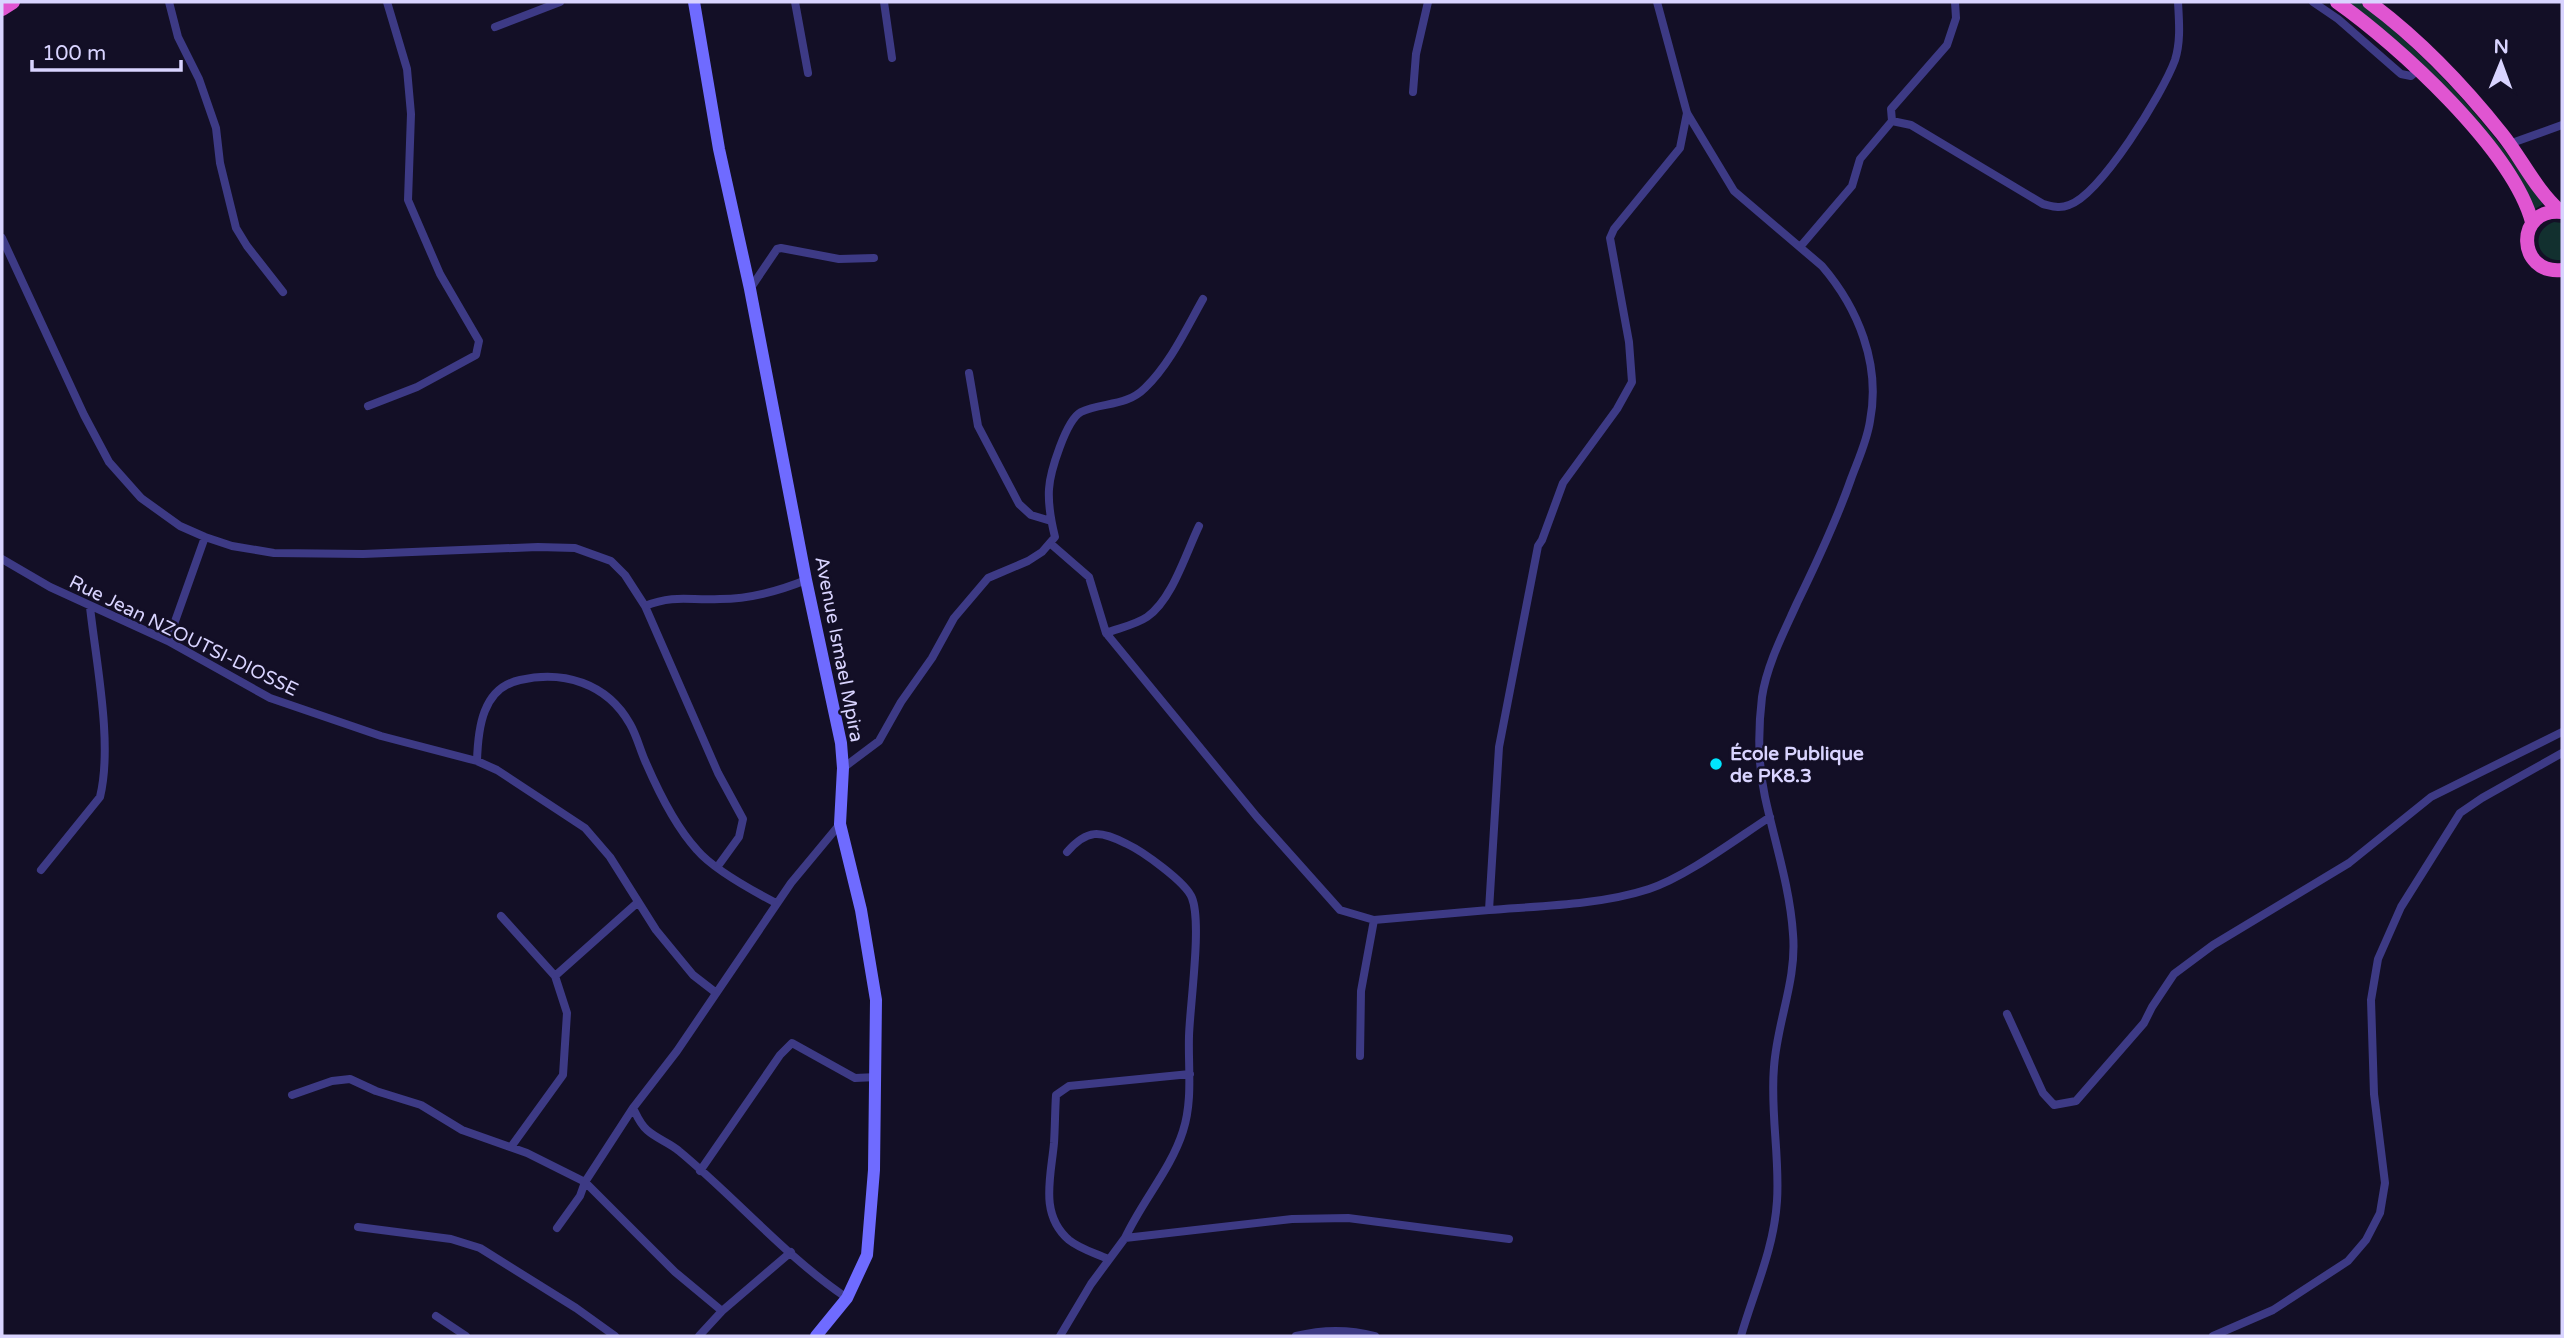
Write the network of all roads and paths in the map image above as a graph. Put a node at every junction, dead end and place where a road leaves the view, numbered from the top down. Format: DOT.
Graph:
graph roads {
  1 [pos="13,2"];
  2 [pos="170,2"];
  3 [pos="387,2"];
  4 [pos="559,2"];
  5 [pos="694,2"];
  6 [pos="795,2"];
  7 [pos="884,2"];
  8 [pos="1428,2"];
  9 [pos="1657,2"];
  10 [pos="1955,2"];
  11 [pos="2178,2"];
  12 [pos="2313,2"];
  13 [pos="2337,2"];
  14 [pos="2369,2"];
  15 [pos="2,9"];
  16 [pos="495,27"];
  17 [pos="892,58"];
  18 [pos="2418,70"];
  19 [pos="808,73"];
  20 [pos="1413,93"];
  21 [pos="1687,113"];
  22 [pos="1892,121"];
  23 [pos="2562,125"];
  24 [pos="2510,144"];
  25 [pos="2561,211"];
  26 [pos="2532,222"];
  27 [pos="2,238"];
  28 [pos="1800,247"];
  29 [pos="874,258"];
  30 [pos="2559,275"];
  31 [pos="750,289"];
  32 [pos="283,292"];
  33 [pos="1203,299"];
  34 [pos="969,373"];
  35 [pos="368,406"];
  36 [pos="1051,521"];
  37 [pos="1199,526"];
  38 [pos="205,537"];
  39 [pos="1051,544"];
  40 [pos="2,559"];
  41 [pos="806,580"];
  42 [pos="645,606"];
  43 [pos="90,607"];
  44 [pos="1106,632"];
  45 [pos="168,641"];
  46 [pos="2562,732"];
  47 [pos="2562,753"];
  48 [pos="477,761"];
  49 [pos="843,768"];
  50 [pos="1770,817"];
  51 [pos="840,824"];
  52 [pos="1067,852"];
  53 [pos="718,866"];
  54 [pos="41,870"];
  55 [pos="638,903"];
  56 [pos="776,903"];
  57 [pos="1489,910"];
  58 [pos="501,916"];
  59 [pos="1374,920"];
  60 [pos="555,976"];
  61 [pos="715,992"];
  62 [pos="2007,1014"];
  63 [pos="1360,1056"];
  64 [pos="1190,1074"];
  65 [pos="877,1077"];
  66 [pos="292,1095"];
  67 [pos="633,1108"];
  68 [pos="511,1147"];
  69 [pos="700,1171"];
  70 [pos="585,1182"];
  71 [pos="358,1227"];
  72 [pos="556,1228"];
  73 [pos="1125,1238"];
  74 [pos="1509,1239"];
  75 [pos="791,1252"];
  76 [pos="1108,1259"];
  77 [pos="848,1298"];
  78 [pos="722,1311"];
  79 [pos="436,1316"];
  80 [pos="467,1336"];
  81 [pos="615,1336"];
  82 [pos="699,1336"];
  83 [pos="816,1336"];
  84 [pos="1060,1336"];
  85 [pos="1296,1336"];
  86 [pos="1375,1336"];
  87 [pos="1741,1336"];
  88 [pos="2213,1336"];
  1 -- 15 [label="highway"];
  2 -- 32 [label="street"];
  3 -- 35 [label="street"];
  4 -- 16 [label="street"];
  5 -- 31 [label="main road, Avenue Ismael Mpira"];
  6 -- 19 [label="street"];
  7 -- 17 [label="street"];
  8 -- 20 [label="street"];
  9 -- 21 [label="street"];
  10 -- 22 [label="street"];
  11 -- 22 [label="street"];
  12 -- 18 [label="street"];
  13 -- 18 [label="highway"];
  14 -- 24 [label="highway"];
  18 -- 26 [label="highway"];
  21 -- 28 [label="street"];
  21 -- 57 [label="street"];
  22 -- 28 [label="street"];
  23 -- 24 [label="street"];
  24 -- 25 [label="highway"];
  25 -- 26 [label="highway"];
  26 -- 30 [label="highway"];
  27 -- 38 [label="street"];
  28 -- 50 [label="street"];
  29 -- 31 [label="street"];
  31 -- 41 [label="main road, Avenue Ismael Mpira"];
  33 -- 36 [label="street"];
  34 -- 36 [label="street"];
  36 -- 39 [label="street"];
  37 -- 44 [label="street"];
  38 -- 42 [label="street"];
  38 -- 45 [label="street"];
  39 -- 44 [label="street"];
  39 -- 49 [label="street"];
  40 -- 43 [label="street, Rue Jean NZOUTSI-DIOSSE"];
  41 -- 42 [label="street"];
  41 -- 49 [label="main road, Avenue Ismael Mpira"];
  42 -- 53 [label="street"];
  43 -- 45 [label="street, Rue Jean NZOUTSI-DIOSSE"];
  43 -- 54 [label="street"];
  44 -- 59 [label="street"];
  45 -- 48 [label="street, Rue Jean NZOUTSI-DIOSSE"];
  46 -- 62 [label="street"];
  47 -- 88 [label="street"];
  48 -- 53 [label="street"];
  48 -- 55 [label="street, Rue Jean NZOUTSI-DIOSSE"];
  49 -- 51 [label="main road, Avenue Ismael Mpira"];
  50 -- 57 [label="street"];
  50 -- 87 [label="street"];
  51 -- 56 [label="street"];
  51 -- 65 [label="main road, Avenue Ismael Mpira"];
  52 -- 64 [label="street"];
  53 -- 56 [label="street"];
  55 -- 60 [label="street"];
  55 -- 61 [label="street, Rue Jean NZOUTSI-DIOSSE"];
  56 -- 61 [label="street"];
  57 -- 59 [label="street"];
  58 -- 60 [label="street"];
  59 -- 63 [label="street"];
  60 -- 68 [label="street"];
  61 -- 67 [label="street"];
  64 -- 73 [label="street"];
  64 -- 76 [label="street"];
  65 -- 69 [label="street"];
  65 -- 77 [label="main road, Avenue Ismael Mpira"];
  66 -- 68 [label="street"];
  67 -- 69 [label="street"];
  67 -- 70 [label="street"];
  68 -- 70 [label="street"];
  69 -- 75 [label="street"];
  70 -- 72 [label="street"];
  70 -- 78 [label="street"];
  71 -- 81 [label="street"];
  73 -- 74 [label="street"];
  73 -- 76 [label="street"];
  75 -- 77 [label="street"];
  75 -- 78 [label="street"];
  76 -- 84 [label="street"];
  77 -- 83 [label="main road, Avenue Ismael Mpira"];
  78 -- 82 [label="street"];
  79 -- 80 [label="street"];
  85 -- 86 [label="street"];
}
